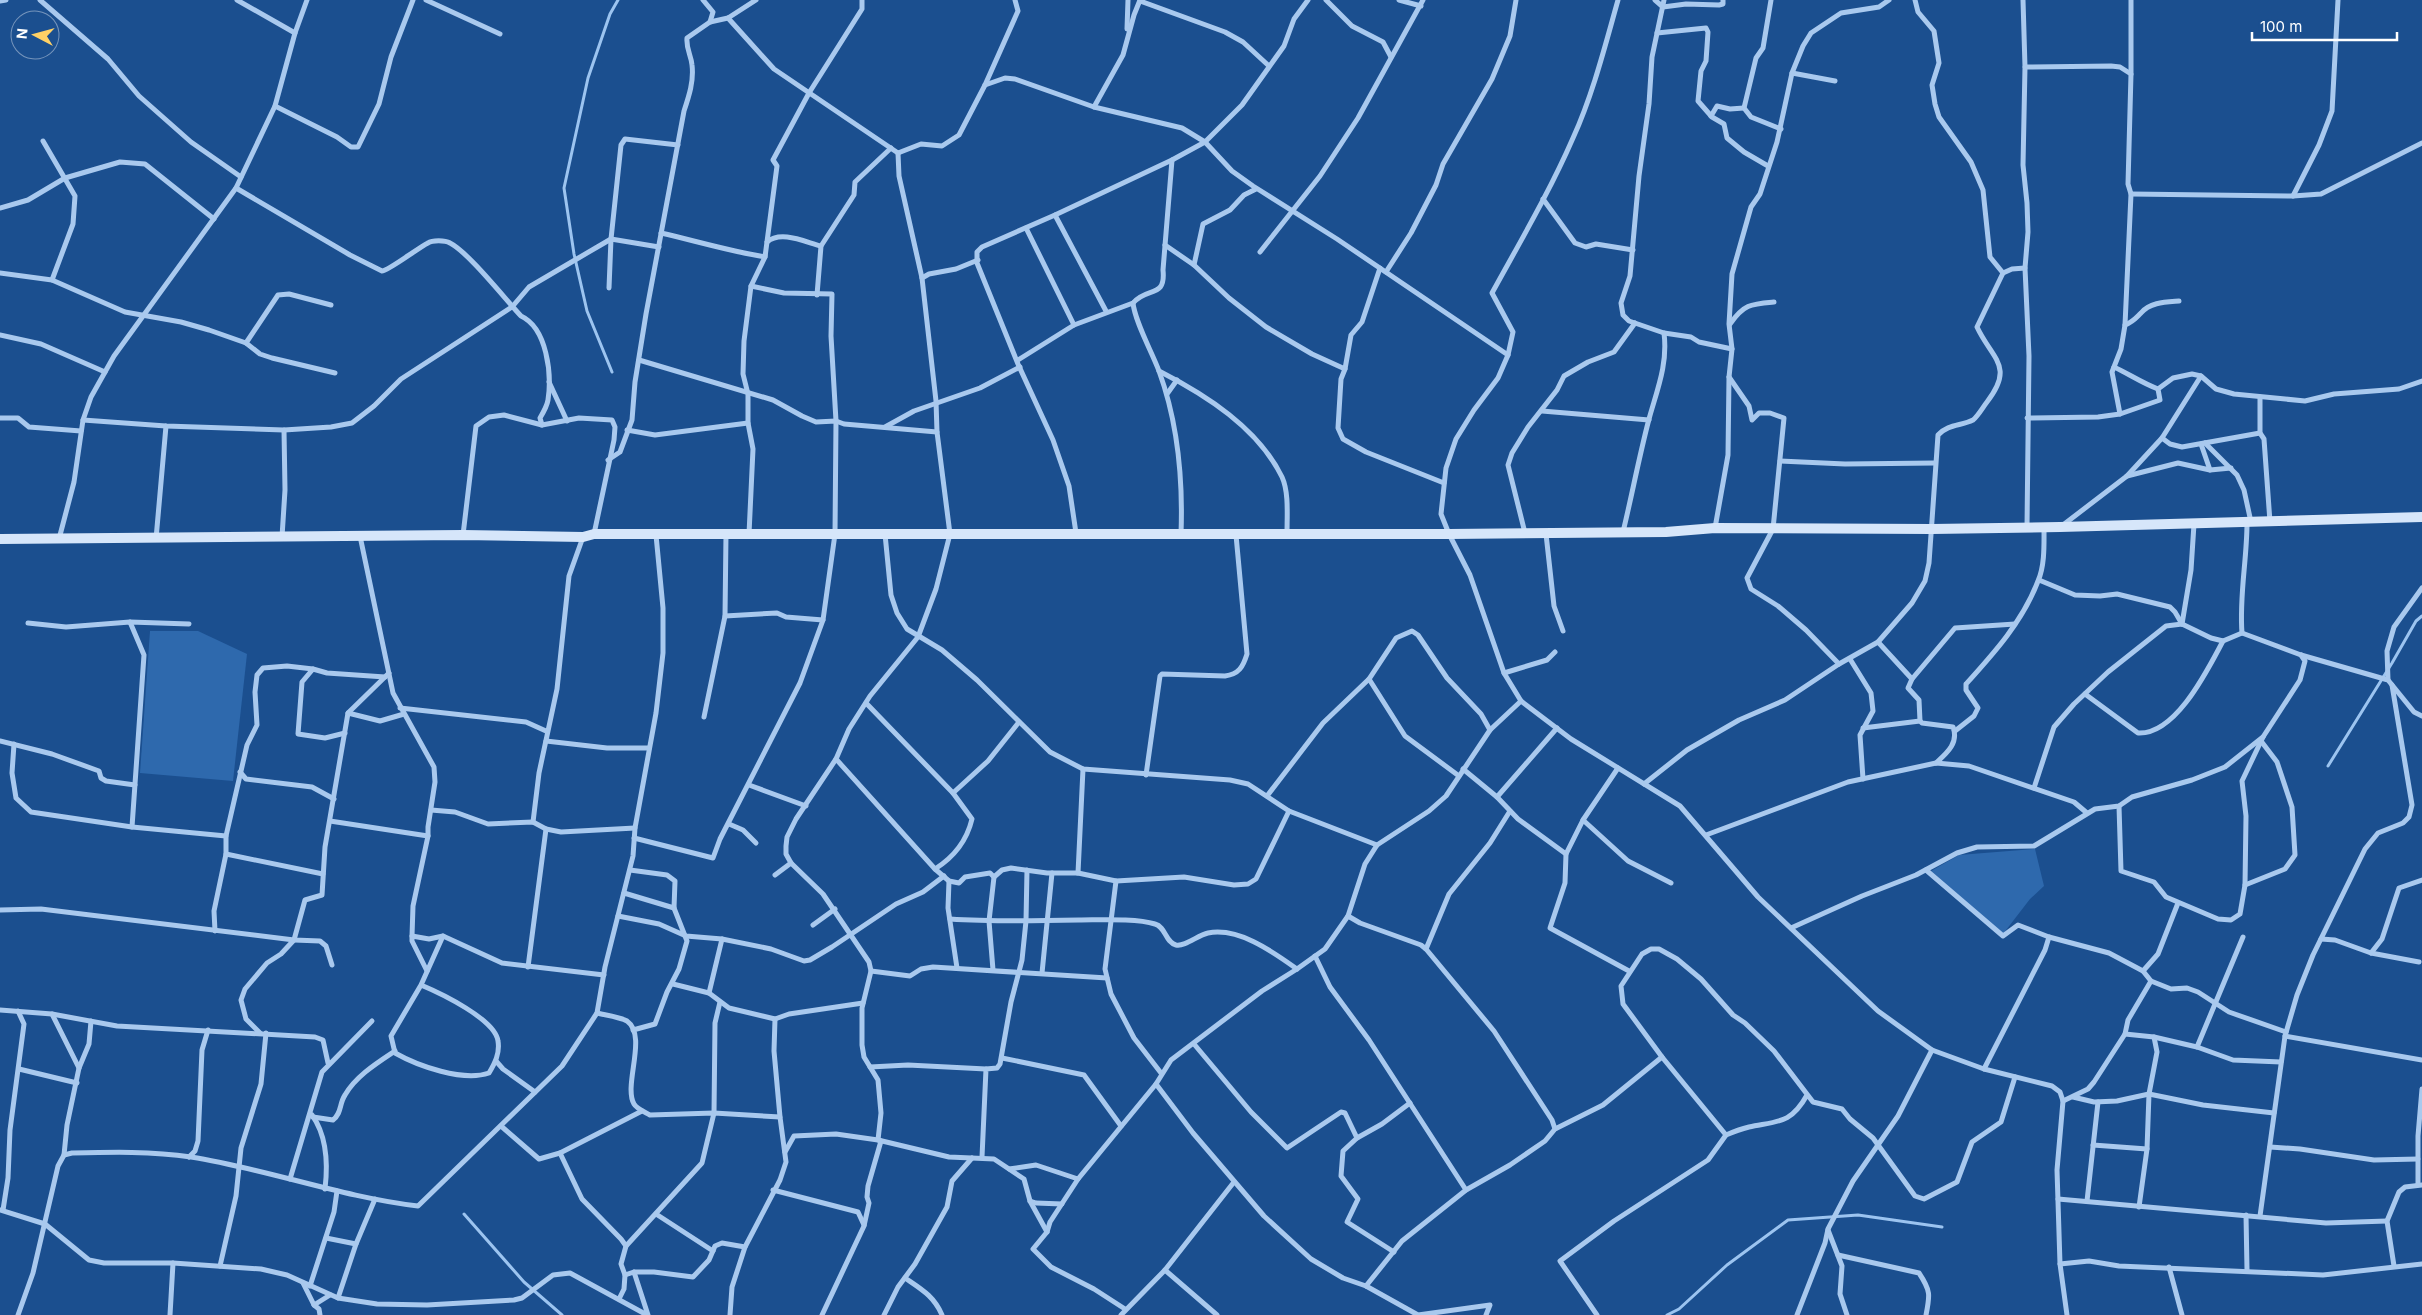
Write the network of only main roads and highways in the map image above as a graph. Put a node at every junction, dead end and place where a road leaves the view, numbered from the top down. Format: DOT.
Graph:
graph roads {
  1 [pos="2422,517"];
  2 [pos="0,539"];
  1 -- 2 [label="main road"];
}
